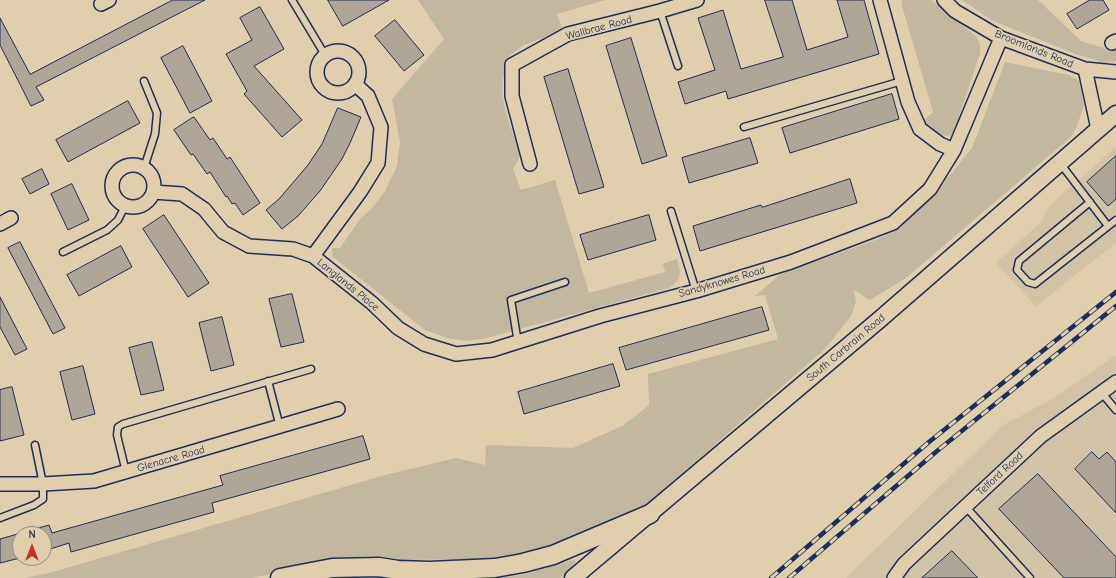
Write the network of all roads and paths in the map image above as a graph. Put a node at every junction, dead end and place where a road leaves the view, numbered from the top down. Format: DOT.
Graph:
graph roads {
  1 [pos="292,0"];
  2 [pos="697,0"];
  3 [pos="880,0"];
  4 [pos="944,0"];
  5 [pos="660,12"];
  6 [pos="1001,38"];
  7 [pos="325,55"];
  8 [pos="678,66"];
  9 [pos="1085,70"];
  10 [pos="1116,72"];
  11 [pos="144,81"];
  12 [pos="902,81"];
  13 [pos="355,84"];
  14 [pos="1116,114"];
  15 [pos="744,127"];
  16 [pos="1098,129"];
  17 [pos="954,150"];
  18 [pos="1060,163"];
  19 [pos="530,164"];
  20 [pos="144,168"];
  21 [pos="153,192"];
  22 [pos="1090,202"];
  23 [pos="125,206"];
  24 [pos="671,211"];
  25 [pos="1116,220"];
  26 [pos="1108,226"];
  27 [pos="63,252"];
  28 [pos="313,256"];
  29 [pos="565,282"];
  30 [pos="696,291"];
  31 [pos="518,343"];
  32 [pos="456,354"];
  33 [pos="312,368"];
  34 [pos="268,381"];
  35 [pos="1116,382"];
  36 [pos="1101,392"];
  37 [pos="338,409"];
  38 [pos="1116,410"];
  39 [pos="280,427"];
  40 [pos="35,445"];
  41 [pos="126,472"];
  42 [pos="0,484"];
  43 [pos="43,484"];
  44 [pos="965,506"];
  45 [pos="650,514"];
  46 [pos="0,518"];
  47 [pos="405,574"];
  48 [pos="280,578"];
  49 [pos="574,578"];
  50 [pos="894,578"];
  51 [pos="1030,578"];
  1 -- 7 [label="lane"];
  2 -- 5 [label="street, Wallbrae Road"];
  3 -- 12 [label="street"];
  4 -- 6 [label="street, Broomlands Road"];
  5 -- 8 [label="lane"];
  5 -- 19 [label="street, Wallbrae Road"];
  6 -- 9 [label="street, Broomlands Road"];
  6 -- 17 [label="street, Sandyknowes Road"];
  7 -- 13 [label="street"];
  7 -- 13 [label="street"];
  9 -- 10 [label="street, Broomlands Road"];
  9 -- 16 [label="street, Broomlands Road"];
  11 -- 20 [label="lane"];
  12 -- 15 [label="lane"];
  12 -- 17 [label="street"];
  13 -- 28 [label="street"];
  14 -- 16 [label="street, South Carbrain Road"];
  16 -- 18 [label="street, South Carbrain Road"];
  17 -- 30 [label="street, Sandyknowes Road"];
  18 -- 22 [label="lane"];
  18 -- 45 [label="street, South Carbrain Road"];
  20 -- 21 [label="street"];
  20 -- 23 [label="street"];
  21 -- 23 [label="street"];
  21 -- 28 [label="street, Langlands Place"];
  22 -- 26 [label="lane"];
  22 -- 26 [label="lane"];
  23 -- 27 [label="lane"];
  24 -- 30 [label="lane"];
  25 -- 26 [label="lane"];
  28 -- 32 [label="street, Langlands Place"];
  29 -- 31 [label="lane"];
  30 -- 31 [label="street, Sandyknowes Road"];
  31 -- 32 [label="street, Sandyknowes Road"];
  33 -- 34 [label="lane"];
  34 -- 39 [label="lane"];
  34 -- 41 [label="lane"];
  35 -- 36 [label="street, Telford Road"];
  36 -- 38 [label="lane"];
  36 -- 44 [label="street, Telford Road"];
  37 -- 39 [label="street, Glenacre Road"];
  39 -- 41 [label="street, Glenacre Road"];
  40 -- 43 [label="lane"];
  41 -- 43 [label="street, Glenacre Road"];
  42 -- 43 [label="street, Glenacre Road"];
  43 -- 46 [label="lane"];
  44 -- 50 [label="street, Telford Road"];
  44 -- 51 [label="lane"];
  45 -- 47 [label="main road"];
  45 -- 49 [label="street, South Carbrain Road"];
  47 -- 48 [label="main road"];
}
